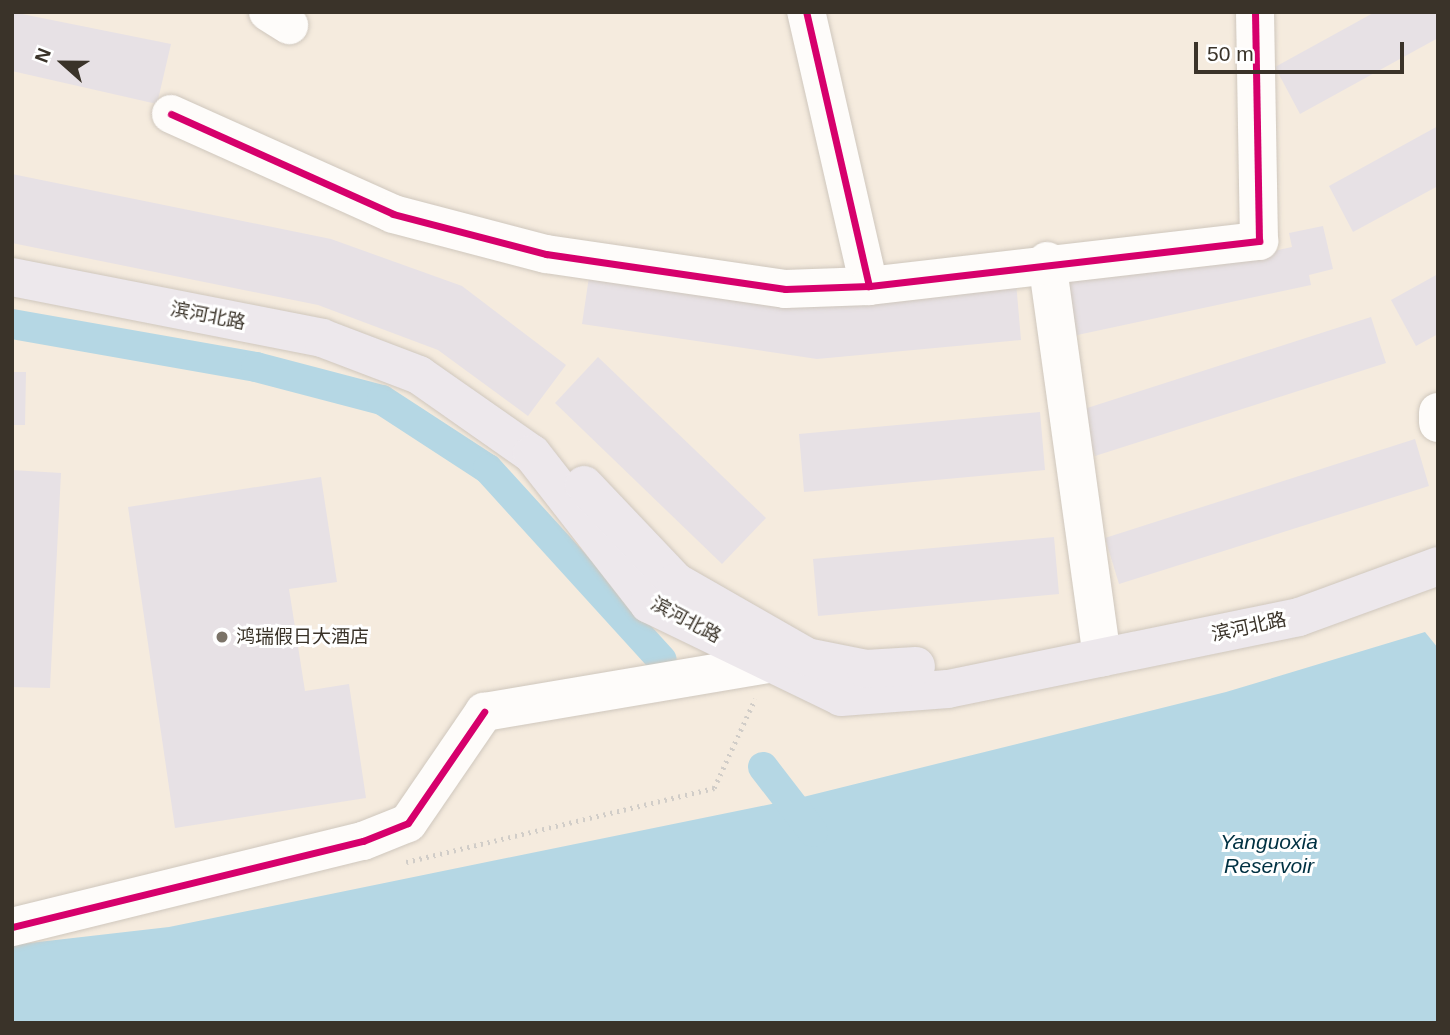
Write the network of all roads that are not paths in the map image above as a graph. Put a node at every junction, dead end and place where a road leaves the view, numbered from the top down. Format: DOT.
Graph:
graph roads {
  1 [pos="806,12"];
  2 [pos="1255,12"];
  3 [pos="172,114"];
  4 [pos="12,259"];
  5 [pos="1047,261"];
  6 [pos="12,277"];
  7 [pos="869,286"];
  8 [pos="1438,412"];
  9 [pos="1438,423"];
  10 [pos="1438,545"];
  11 [pos="1438,566"];
  12 [pos="1100,647"];
  13 [pos="789,660"];
  14 [pos="12,927"];
  1 -- 7 [label="street"];
  2 -- 5 [label="street"];
  3 -- 7 [label="street"];
  4 -- 13 [label="main road, 滨河北路"];
  5 -- 7 [label="street"];
  5 -- 12 [label="street"];
  6 -- 13 [label="main road, 滨河北路"];
  8 -- 9 [label="street"];
  10 -- 12 [label="main road, 滨河北路"];
  11 -- 12 [label="main road, 滨河北路"];
  12 -- 13 [label="main road, 滨河北路"];
  13 -- 14 [label="street"];
}
